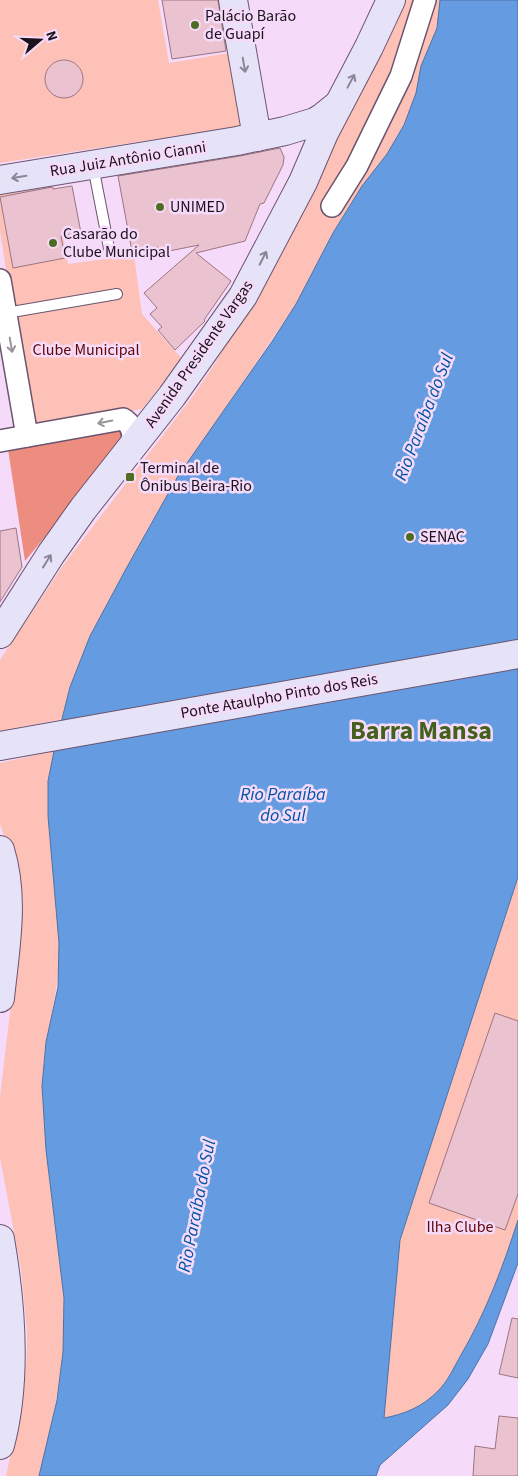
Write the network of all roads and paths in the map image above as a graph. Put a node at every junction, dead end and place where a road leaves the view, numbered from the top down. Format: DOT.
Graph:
graph roads {
  1 [pos="232,0"];
  2 [pos="391,0"];
  3 [pos="425,0"];
  4 [pos="338,105"];
  5 [pos="257,137"];
  6 [pos="92,165"];
  7 [pos="306,176"];
  8 [pos="0,180"];
  9 [pos="332,206"];
  10 [pos="109,248"];
  11 [pos="0,280"];
  12 [pos="117,294"];
  13 [pos="6,313"];
  14 [pos="27,436"];
  15 [pos="0,441"];
  16 [pos="134,446"];
  17 [pos="2,627"];
  18 [pos="518,654"];
  19 [pos="0,746"];
  20 [pos="1,856"];
  21 [pos="0,998"];
  22 [pos="0,1238"];
  23 [pos="5,1349"];
  24 [pos="0,1445"];
  1 -- 5 [label="street, one-way"];
  4 -- 2 [label="street, Avenida Presidente Vargas, one-way"];
  3 -- 9 [label="street"];
  4 -- 5 [label="street, Rua Juiz Antônio Cianni"];
  4 -- 7 [label="street, Avenida Presidente Vargas"];
  5 -- 6 [label="street, Rua Juiz Antônio Cianni"];
  5 -- 7 [label="street, Rua Juiz Antônio Cianni"];
  6 -- 8 [label="street, Rua Juiz Antônio Cianni, one-way"];
  6 -- 10 [label="lane"];
  16 -- 7 [label="street, Avenida Presidente Vargas, one-way"];
  11 -- 13 [label="street"];
  12 -- 13 [label="lane"];
  13 -- 14 [label="street, one-way"];
  14 -- 15 [label="street"];
  16 -- 14 [label="street, one-way"];
  17 -- 16 [label="street, Avenida Presidente Vargas, one-way"];
  18 -- 19 [label="street, Ponte Ataulpho Pinto dos Reis"];
  20 -- 21 [label="street"];
  22 -- 23 [label="street"];
  23 -- 24 [label="street"];
}
